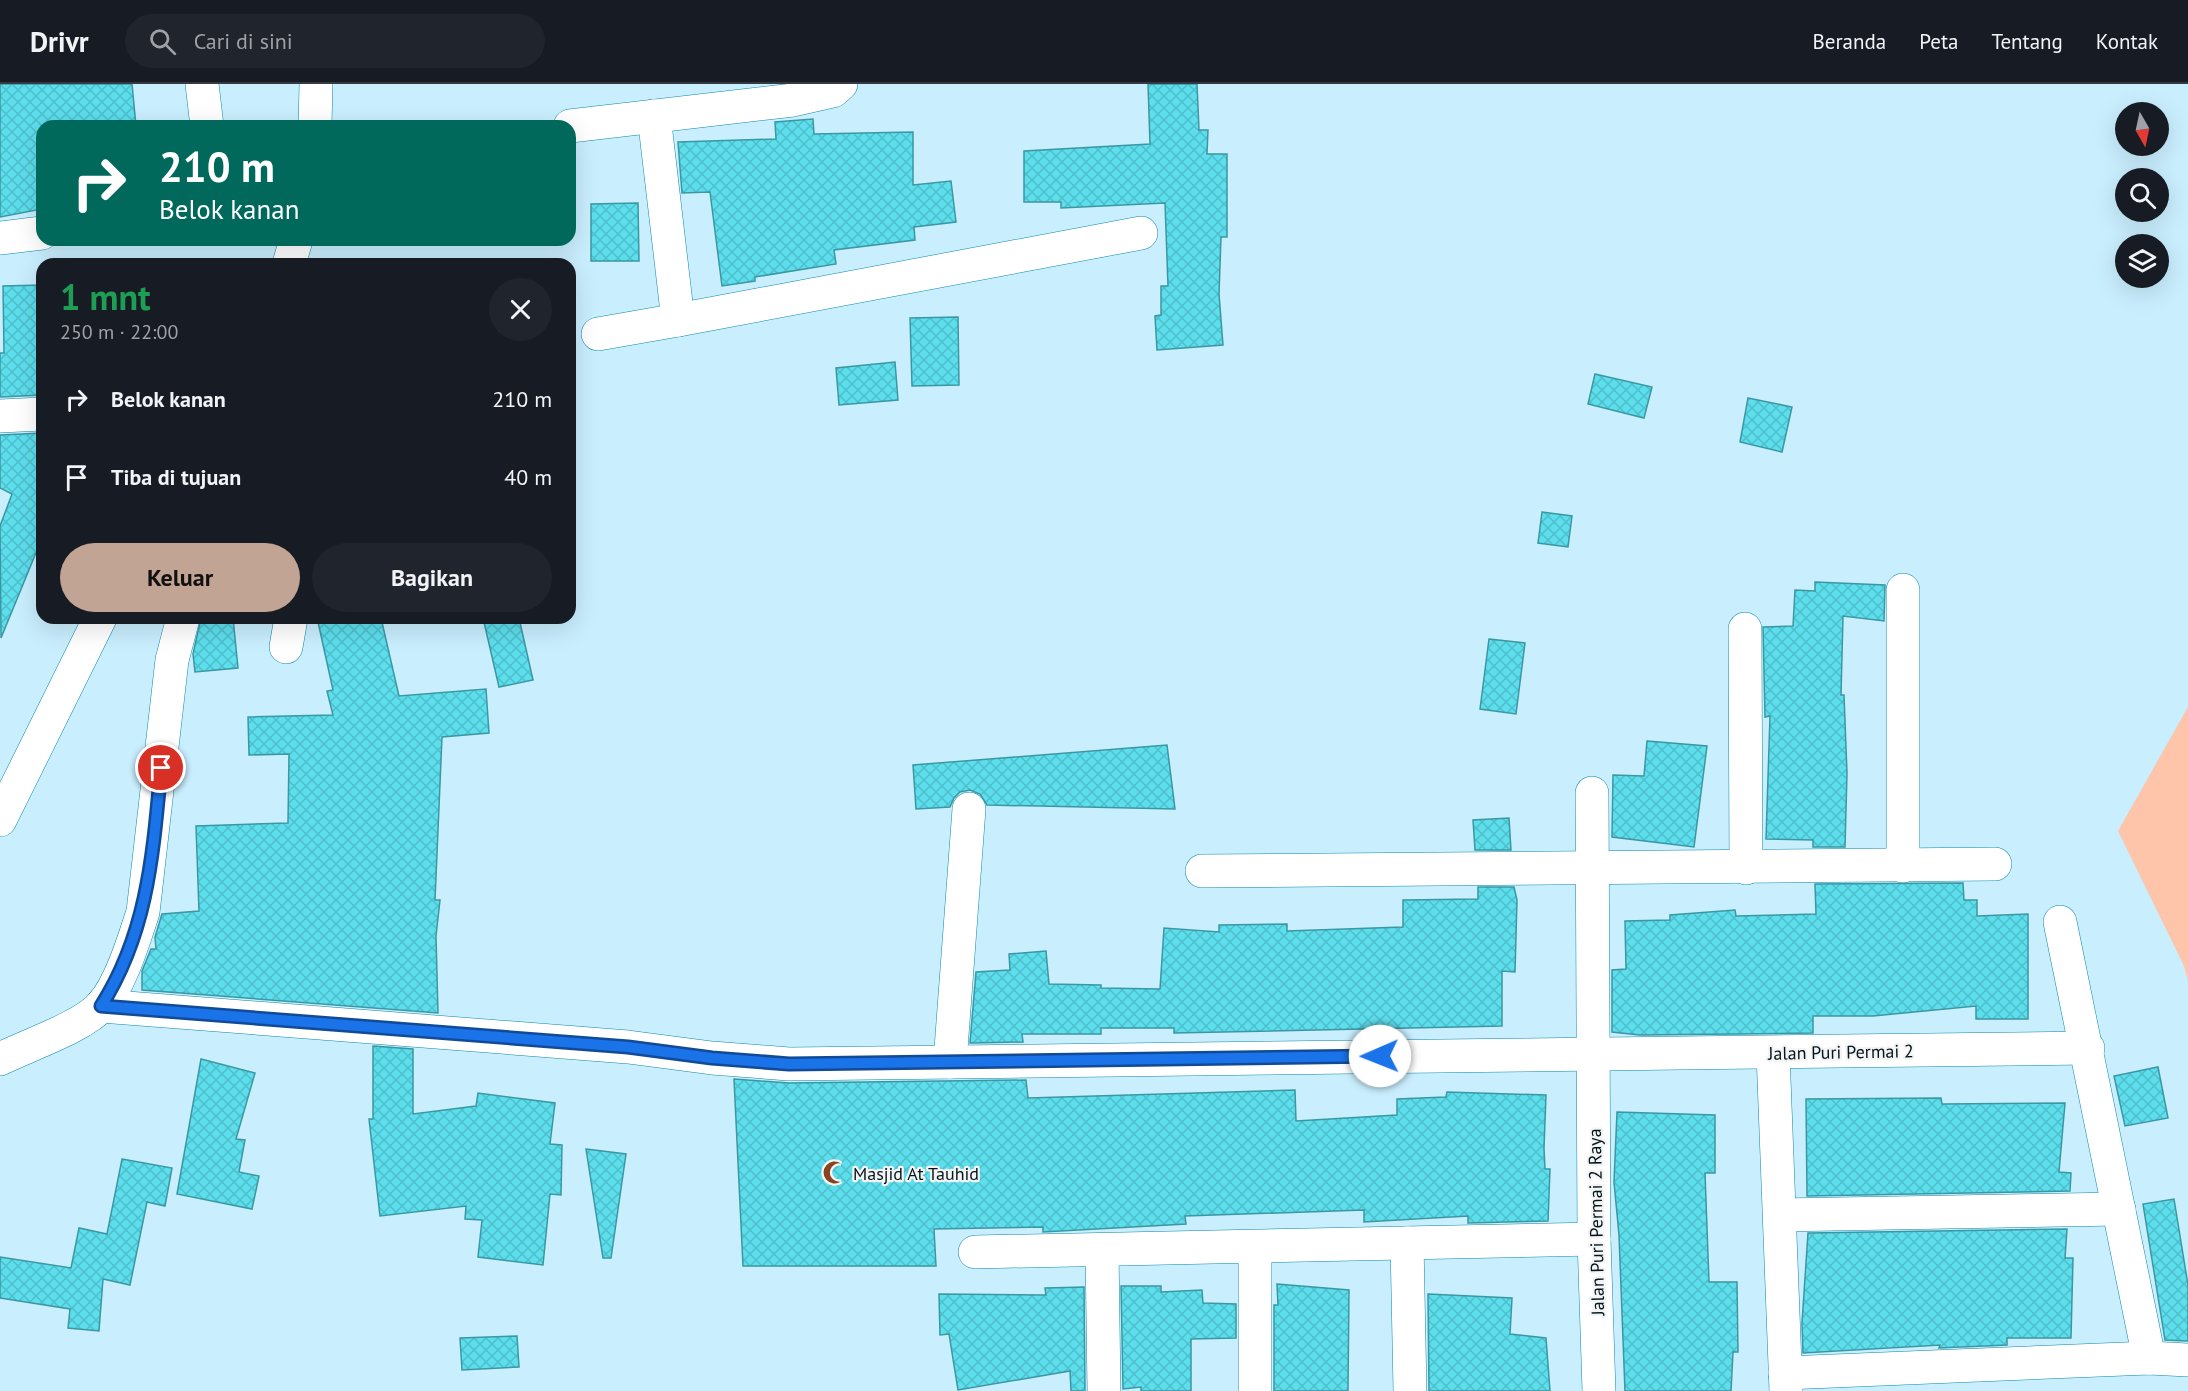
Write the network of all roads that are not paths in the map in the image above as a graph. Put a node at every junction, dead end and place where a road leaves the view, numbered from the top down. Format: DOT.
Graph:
graph roads {
  1 [pos="202,84"];
  2 [pos="316,84"];
  3 [pos="841,84"];
  4 [pos="654,116"];
  5 [pos="206,120"];
  6 [pos="315,120"];
  7 [pos="576,125"];
  8 [pos="1142,233"];
  9 [pos="36,234"];
  10 [pos="0,238"];
  11 [pos="678,320"];
  12 [pos="598,334"];
  13 [pos="36,414"];
  14 [pos="0,416"];
  15 [pos="1903,590"];
  16 [pos="97,624"];
  17 [pos="181,624"];
  18 [pos="1745,629"];
  19 [pos="1592,793"];
  20 [pos="969,809"];
  21 [pos="0,820"];
  22 [pos="1995,864"];
  23 [pos="1592,866"];
  24 [pos="1903,866"];
  25 [pos="1746,868"];
  26 [pos="1202,871"];
  27 [pos="2061,922"];
  28 [pos="101,1006"];
  29 [pos="2088,1048"];
  30 [pos="1595,1053"];
  31 [pos="1773,1053"];
  32 [pos="0,1059"];
  33 [pos="950,1062"];
  34 [pos="2119,1209"];
  35 [pos="1780,1215"];
  36 [pos="1594,1239"];
  37 [pos="1407,1243"];
  38 [pos="1255,1247"];
  39 [pos="1102,1250"];
  40 [pos="975,1252"];
  41 [pos="2149,1358"];
  42 [pos="2188,1360"];
  43 [pos="1786,1382"];
  44 [pos="1104,1391"];
  45 [pos="1255,1391"];
  46 [pos="1410,1391"];
  47 [pos="1599,1391"];
  1 -- 5 [label="street"];
  2 -- 6 [label="street"];
  3 -- 4 [label="street"];
  4 -- 7 [label="street"];
  4 -- 11 [label="street"];
  8 -- 11 [label="street"];
  9 -- 10 [label="street"];
  11 -- 12 [label="street"];
  13 -- 14 [label="street"];
  15 -- 24 [label="street"];
  16 -- 21 [label="street"];
  17 -- 28 [label="street"];
  18 -- 25 [label="street"];
  19 -- 23 [label="street, Jalan Puri Permai 2 Raya"];
  20 -- 33 [label="street"];
  22 -- 24 [label="street"];
  23 -- 25 [label="street"];
  23 -- 26 [label="street"];
  23 -- 30 [label="street, Jalan Puri Permai 2 Raya"];
  24 -- 25 [label="street"];
  27 -- 29 [label="street"];
  28 -- 32 [label="street"];
  28 -- 33 [label="street"];
  29 -- 31 [label="street, Jalan Puri Permai 2"];
  29 -- 34 [label="street"];
  30 -- 31 [label="street, Jalan Puri Permai 2"];
  30 -- 33 [label="street"];
  30 -- 36 [label="street, Jalan Puri Permai 2 Raya"];
  31 -- 35 [label="street"];
  34 -- 35 [label="street"];
  34 -- 41 [label="street"];
  35 -- 43 [label="street"];
  36 -- 37 [label="street"];
  36 -- 47 [label="street, Jalan Puri Permai 2 Raya"];
  37 -- 38 [label="street"];
  37 -- 46 [label="street"];
  38 -- 39 [label="street"];
  38 -- 45 [label="street"];
  39 -- 40 [label="street"];
  39 -- 44 [label="street"];
  41 -- 42 [label="street"];
  41 -- 43 [label="street"];
}
